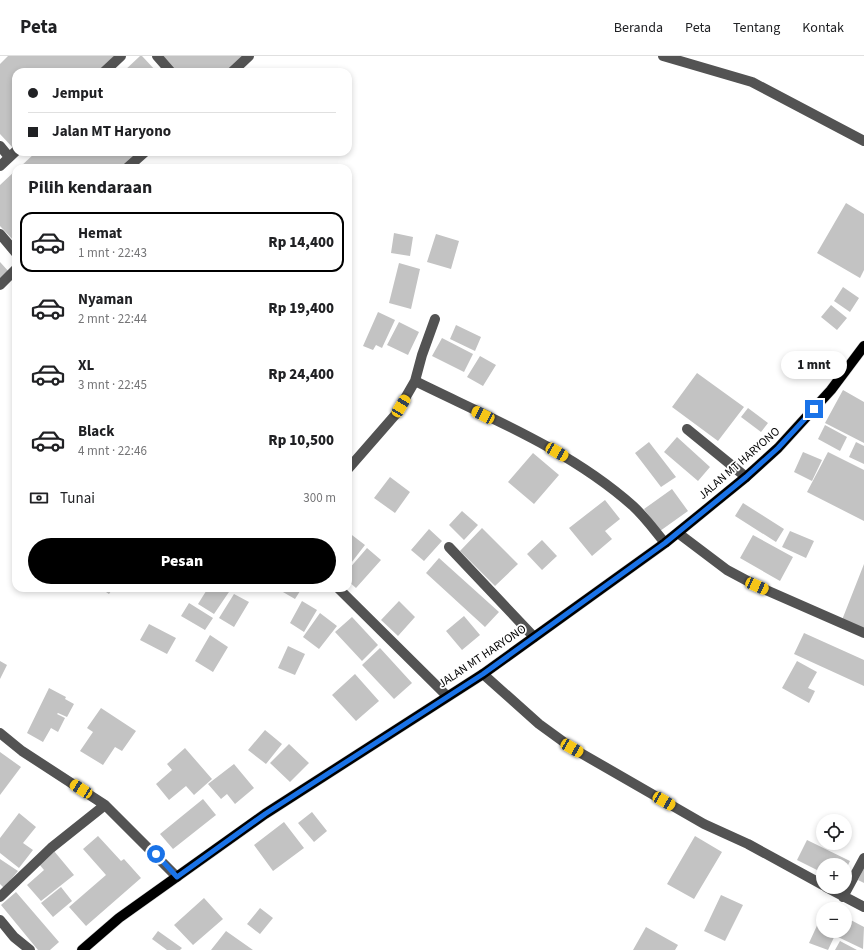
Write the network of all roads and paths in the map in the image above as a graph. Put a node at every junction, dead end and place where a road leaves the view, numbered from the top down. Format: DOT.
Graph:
graph roads {
  1 [pos="121,56"];
  2 [pos="156,56"];
  3 [pos="249,56"];
  4 [pos="663,56"];
  5 [pos="687,59"];
  6 [pos="108,68"];
  7 [pos="167,68"];
  8 [pos="236,68"];
  9 [pos="864,141"];
  10 [pos="0,146"];
  11 [pos="12,153"];
  12 [pos="12,155"];
  13 [pos="140,156"];
  14 [pos="132,164"];
  15 [pos="0,166"];
  16 [pos="0,234"];
  17 [pos="12,248"];
  18 [pos="12,273"];
  19 [pos="0,285"];
  20 [pos="435,319"];
  21 [pos="864,346"];
  22 [pos="415,381"];
  23 [pos="686,429"];
  24 [pos="352,464"];
  25 [pos="746,477"];
  26 [pos="678,533"];
  27 [pos="665,543"];
  28 [pos="449,547"];
  29 [pos="342,592"];
  30 [pos="864,633"];
  31 [pos="534,637"];
  32 [pos="483,674"];
  33 [pos="447,696"];
  34 [pos="0,734"];
  35 [pos="105,804"];
  36 [pos="864,858"];
  37 [pos="177,877"];
  38 [pos="816,882"];
  39 [pos="838,894"];
  40 [pos="0,897"];
  41 [pos="843,897"];
  42 [pos="864,907"];
  43 [pos="0,920"];
  44 [pos="30,950"];
  45 [pos="82,950"];
  1 -- 6 [label="street"];
  2 -- 7 [label="street"];
  3 -- 8 [label="street"];
  4 -- 5 [label="street"];
  5 -- 9 [label="street"];
  10 -- 11 [label="street"];
  12 -- 15 [label="street"];
  13 -- 14 [label="street"];
  16 -- 17 [label="street"];
  18 -- 19 [label="street"];
  20 -- 22 [label="street"];
  21 -- 25 [label="main road, JALAN MT HARYONO"];
  22 -- 24 [label="street"];
  22 -- 27 [label="street"];
  23 -- 25 [label="street"];
  25 -- 26 [label="main road, JALAN MT HARYONO"];
  26 -- 27 [label="main road, JALAN MT HARYONO"];
  26 -- 30 [label="street"];
  27 -- 31 [label="main road, JALAN MT HARYONO"];
  28 -- 31 [label="street"];
  29 -- 33 [label="street"];
  31 -- 32 [label="main road, JALAN MT HARYONO"];
  32 -- 33 [label="main road, JALAN MT HARYONO"];
  32 -- 38 [label="street"];
  33 -- 37 [label="main road, JALAN MT HARYONO"];
  34 -- 35 [label="street"];
  35 -- 37 [label="street"];
  35 -- 40 [label="street"];
  36 -- 41 [label="street"];
  37 -- 45 [label="main road, JALAN MT HARYONO"];
  39 -- 41 [label="street"];
  41 -- 42 [label="street"];
  43 -- 44 [label="street"];
}
